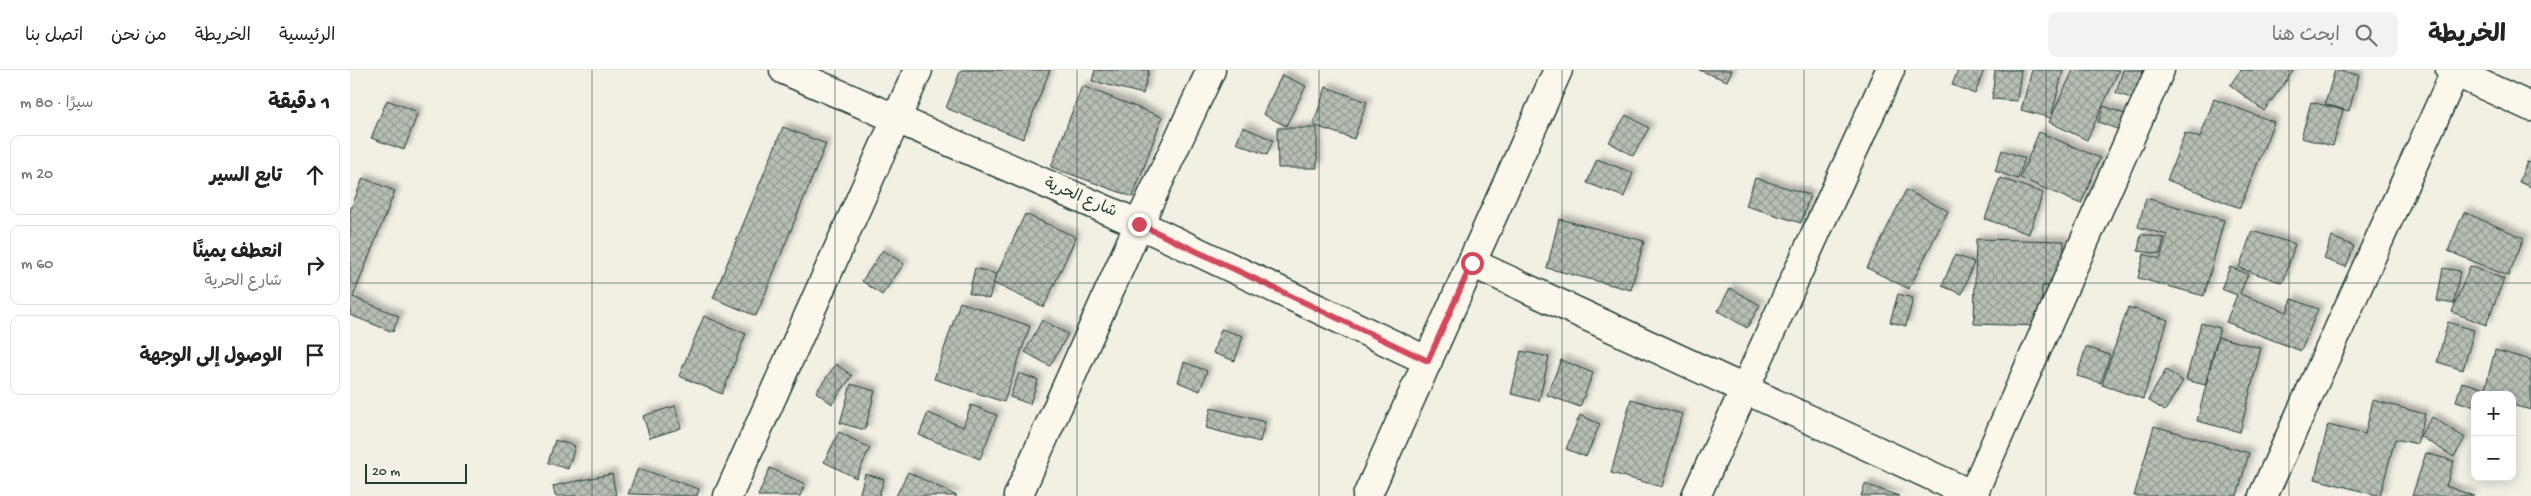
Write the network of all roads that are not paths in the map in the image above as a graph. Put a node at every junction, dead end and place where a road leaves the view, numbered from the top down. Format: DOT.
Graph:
graph roads {
  1 [pos="784,70"];
  2 [pos="918,70"];
  3 [pos="1211,70"];
  4 [pos="1558,70"];
  5 [pos="1890,70"];
  6 [pos="2160,70"];
  7 [pos="2454,71"];
  8 [pos="2531,106"];
  9 [pos="896,120"];
  10 [pos="1139,224"];
  11 [pos="1472,263"];
  12 [pos="1428,361"];
  13 [pos="1744,388"];
  14 [pos="728,496"];
  15 [pos="1018,496"];
  16 [pos="1367,496"];
  17 [pos="1696,496"];
  18 [pos="1973,496"];
  19 [pos="2264,496"];
  1 -- 9 [label="street, شارع الحرية"];
  2 -- 9 [label="street"];
  3 -- 10 [label="street"];
  4 -- 11 [label="street"];
  5 -- 13 [label="street"];
  6 -- 18 [label="street"];
  7 -- 8 [label="street"];
  7 -- 19 [label="street"];
  9 -- 10 [label="street, شارع الحرية"];
  9 -- 14 [label="street"];
  10 -- 12 [label="street, شارع الحرية"];
  10 -- 15 [label="street"];
  11 -- 12 [label="street"];
  11 -- 13 [label="street"];
  12 -- 16 [label="street"];
  13 -- 17 [label="street"];
  13 -- 18 [label="street"];
}
